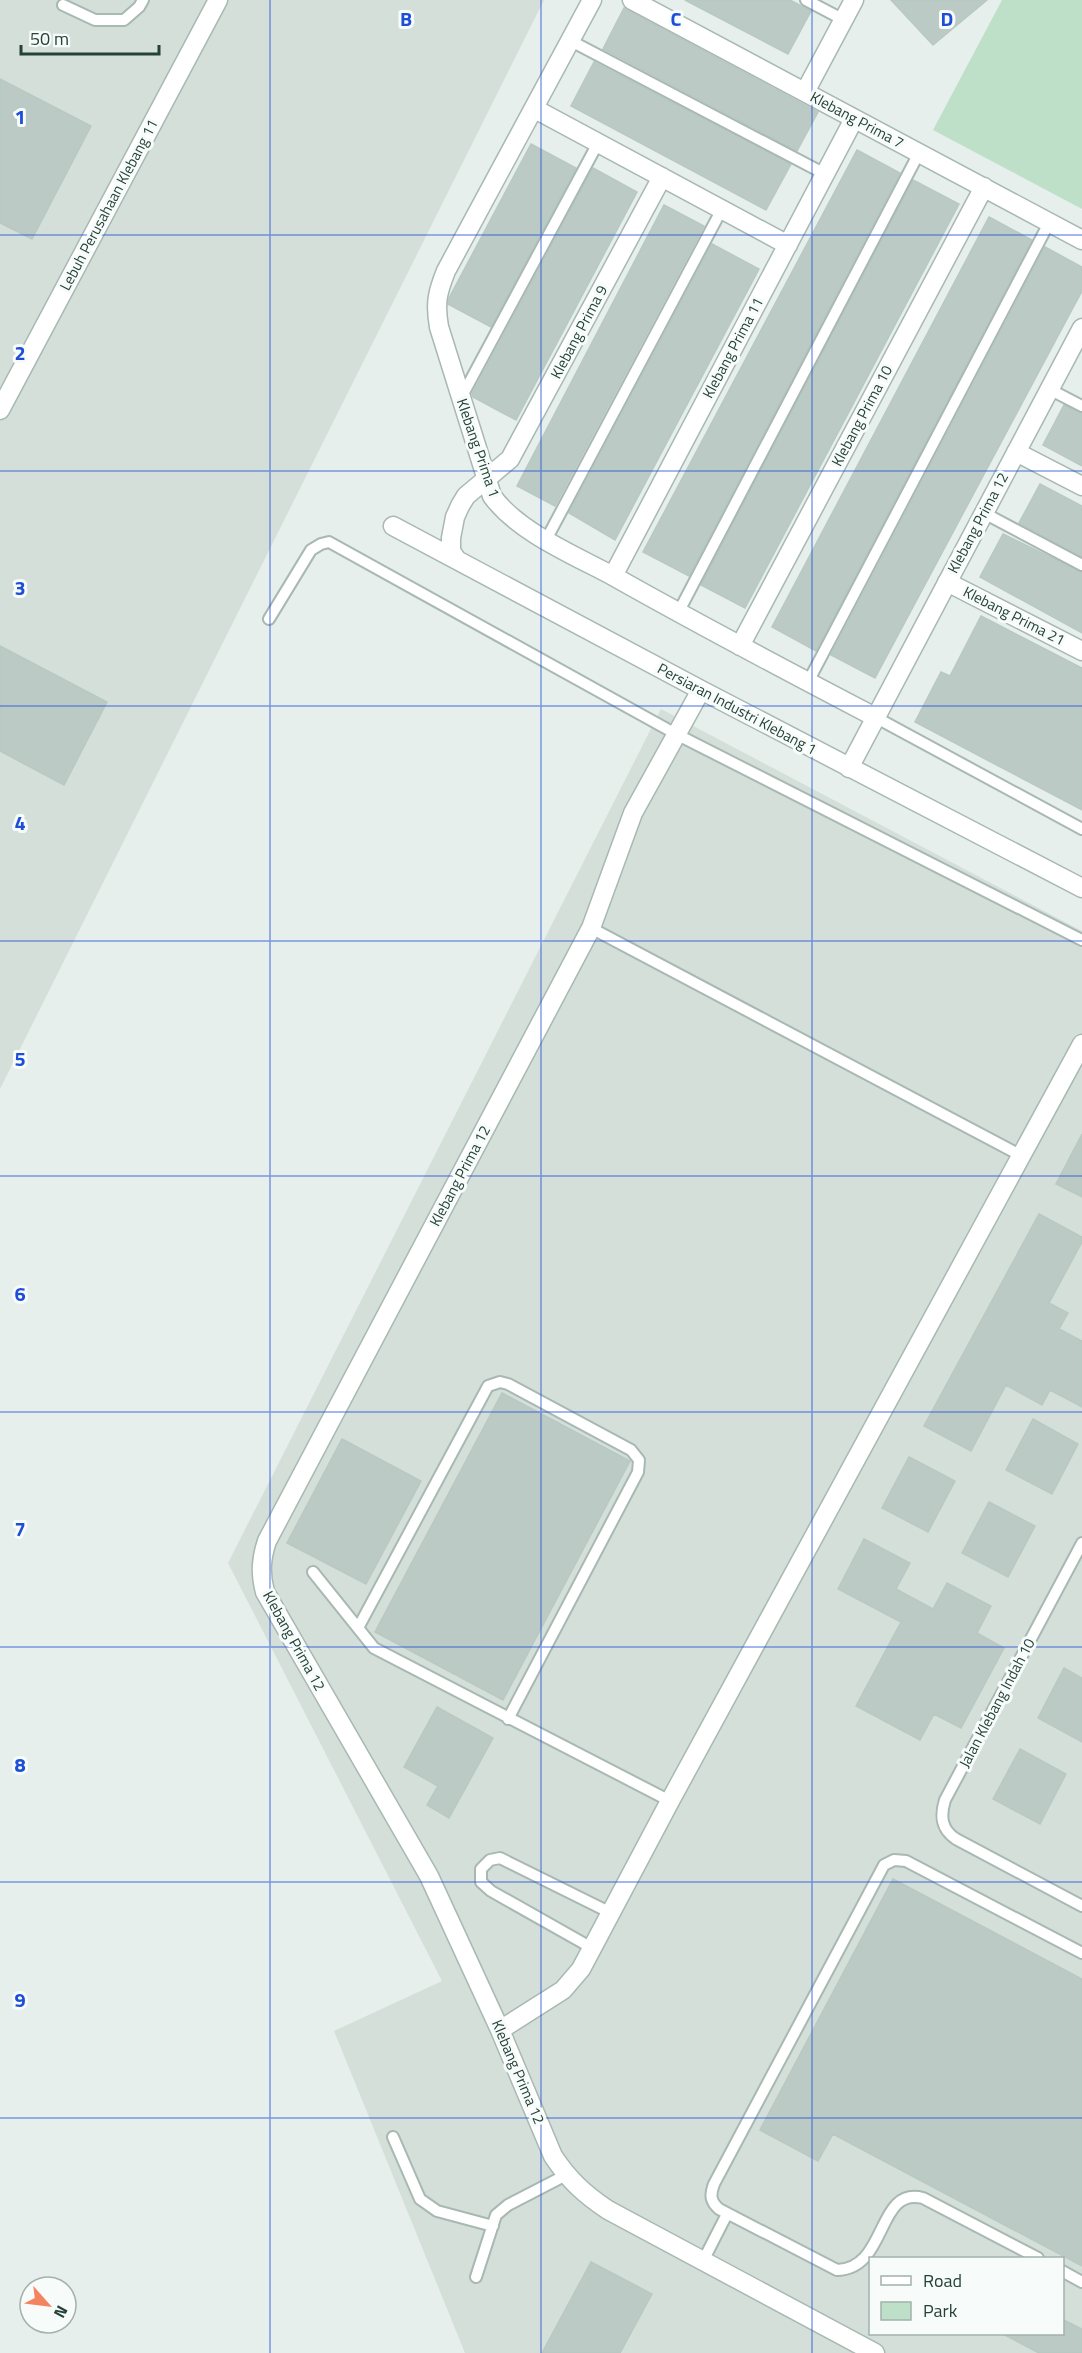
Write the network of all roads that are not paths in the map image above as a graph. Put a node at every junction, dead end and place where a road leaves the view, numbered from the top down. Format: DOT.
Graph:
graph roads {
  1 [pos="143,0"];
  2 [pos="218,0"];
  3 [pos="592,0"];
  4 [pos="632,0"];
  5 [pos="806,0"];
  6 [pos="854,0"];
  7 [pos="63,5"];
  8 [pos="844,20"];
  9 [pos="571,41"];
  10 [pos="805,92"];
  11 [pos="535,109"];
  12 [pos="854,119"];
  13 [pos="598,143"];
  14 [pos="919,153"];
  15 [pos="825,174"];
  16 [pos="662,177"];
  17 [pos="984,187"];
  18 [pos="722,209"];
  19 [pos="1049,223"];
  20 [pos="1082,240"];
  21 [pos="788,245"];
  22 [pos="1082,328"];
  23 [pos="1050,389"];
  24 [pos="4,391"];
  25 [pos="461,398"];
  26 [pos="1082,406"];
  27 [pos="0,411"];
  28 [pos="1016,452"];
  29 [pos="486,480"];
  30 [pos="1082,486"];
  31 [pos="984,513"];
  32 [pos="393,526"];
  33 [pos="546,540"];
  34 [pos="457,560"];
  35 [pos="1082,565"];
  36 [pos="613,576"];
  37 [pos="947,582"];
  38 [pos="678,613"];
  39 [pos="269,619"];
  40 [pos="740,646"];
  41 [pos="1082,651"];
  42 [pos="808,682"];
  43 [pos="701,690"];
  44 [pos="875,717"];
  45 [pos="676,734"];
  46 [pos="849,768"];
  47 [pos="1082,829"];
  48 [pos="1082,888"];
  49 [pos="591,927"];
  50 [pos="1082,940"];
  51 [pos="1082,1044"];
  52 [pos="1020,1155"];
  53 [pos="1082,1543"];
  54 [pos="313,1572"];
  55 [pos="358,1628"];
  56 [pos="508,1719"];
  57 [pos="670,1801"];
  58 [pos="1082,1906"];
  59 [pos="611,1913"];
  60 [pos="592,1948"];
  61 [pos="1082,1953"];
  62 [pos="500,2030"];
  63 [pos="393,2137"];
  64 [pos="566,2175"];
  65 [pos="727,2214"];
  66 [pos="493,2226"];
  67 [pos="1034,2257"];
  68 [pos="703,2261"];
  69 [pos="1064,2272"];
  70 [pos="476,2277"];
  71 [pos="1082,2282"];
  72 [pos="875,2353"];
  1 -- 7 [label="lane"];
  2 -- 24 [label="street, Lebuh Perusahaan Klebang 11"];
  3 -- 9 [label="street, Klebang Prima 1"];
  4 -- 10 [label="street, Klebang Prima 7"];
  5 -- 8 [label="lane"];
  6 -- 8 [label="street"];
  8 -- 10 [label="street"];
  9 -- 11 [label="street, Klebang Prima 1"];
  9 -- 15 [label="lane"];
  10 -- 12 [label="street, Klebang Prima 7"];
  11 -- 13 [label="street"];
  11 -- 25 [label="street, Klebang Prima 1"];
  12 -- 14 [label="street, Klebang Prima 7"];
  12 -- 15 [label="street, Klebang Prima 11"];
  13 -- 16 [label="street"];
  13 -- 25 [label="lane"];
  14 -- 17 [label="street, Klebang Prima 7"];
  14 -- 38 [label="lane"];
  15 -- 21 [label="street, Klebang Prima 11"];
  16 -- 18 [label="street"];
  16 -- 29 [label="street, Klebang Prima 9"];
  17 -- 19 [label="street, Klebang Prima 7"];
  17 -- 40 [label="street, Klebang Prima 10"];
  18 -- 21 [label="street"];
  18 -- 33 [label="lane"];
  19 -- 20 [label="street, Klebang Prima 7"];
  19 -- 42 [label="lane"];
  21 -- 36 [label="street, Klebang Prima 11"];
  22 -- 23 [label="street, Klebang Prima 12"];
  23 -- 26 [label="lane"];
  23 -- 28 [label="street, Klebang Prima 12"];
  24 -- 27 [label="street, Lebuh Perusahaan Klebang 11"];
  25 -- 29 [label="street, Klebang Prima 1"];
  28 -- 30 [label="street"];
  28 -- 31 [label="street, Klebang Prima 12"];
  29 -- 33 [label="street, Klebang Prima 1"];
  29 -- 34 [label="street, Klebang Prima 9"];
  31 -- 35 [label="lane"];
  31 -- 37 [label="street, Klebang Prima 12"];
  32 -- 34 [label="street, Persiaran Industri Klebang 1"];
  33 -- 36 [label="street, Klebang Prima 1"];
  34 -- 43 [label="street, Persiaran Industri Klebang 1"];
  36 -- 38 [label="street, Klebang Prima 1"];
  37 -- 41 [label="street, Klebang Prima 21"];
  37 -- 44 [label="street, Klebang Prima 12"];
  38 -- 40 [label="street, Klebang Prima 1"];
  39 -- 45 [label="lane"];
  40 -- 42 [label="street, Klebang Prima 1"];
  42 -- 44 [label="street, Klebang Prima 1"];
  43 -- 45 [label="street, Klebang Prima 12"];
  43 -- 46 [label="street, Persiaran Industri Klebang 1"];
  44 -- 46 [label="street, Klebang Prima 12"];
  44 -- 47 [label="lane"];
  45 -- 49 [label="street, Klebang Prima 12"];
  45 -- 50 [label="lane"];
  46 -- 48 [label="street, Persiaran Industri Klebang 1"];
  49 -- 52 [label="lane"];
  49 -- 62 [label="street, Klebang Prima 12"];
  51 -- 52 [label="street"];
  52 -- 57 [label="street"];
  53 -- 58 [label="lane, Jalan Klebang Indah 10"];
  54 -- 55 [label="lane"];
  55 -- 56 [label="lane"];
  55 -- 56 [label="lane"];
  56 -- 57 [label="lane"];
  57 -- 59 [label="street"];
  59 -- 60 [label="street"];
  59 -- 60 [label="lane"];
  60 -- 62 [label="street"];
  61 -- 65 [label="lane"];
  62 -- 64 [label="street, Klebang Prima 12"];
  63 -- 66 [label="lane"];
  64 -- 66 [label="lane"];
  64 -- 68 [label="street, Klebang Prima 12"];
  65 -- 67 [label="lane"];
  65 -- 68 [label="lane"];
  66 -- 70 [label="lane"];
  68 -- 72 [label="street, Klebang Prima 12"];
  69 -- 71 [label="lane"];
}
